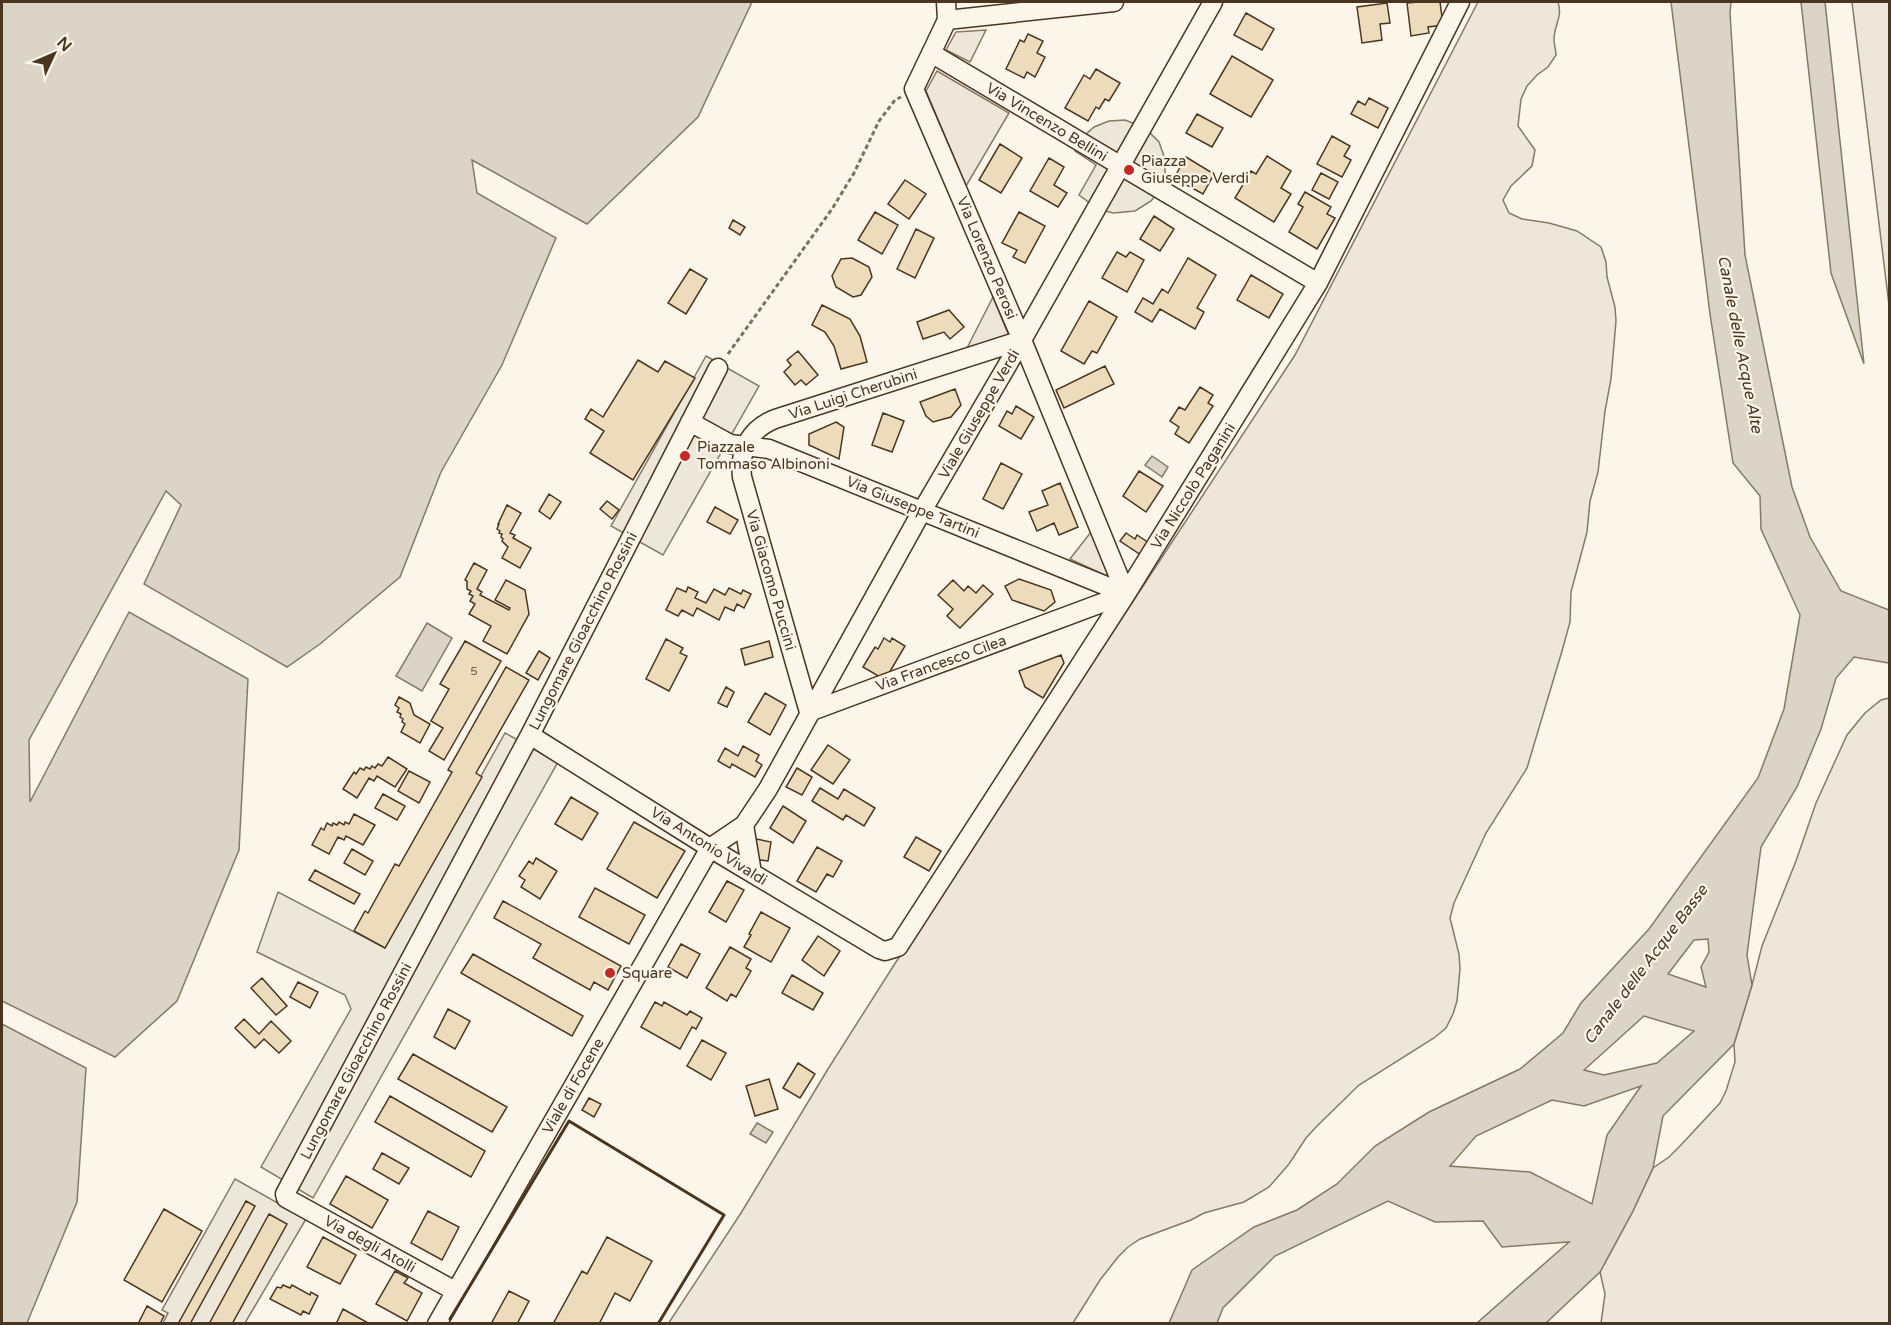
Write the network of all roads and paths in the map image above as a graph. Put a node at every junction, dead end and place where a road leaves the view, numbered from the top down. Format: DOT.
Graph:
graph roads {
  1 [pos="946,2"];
  2 [pos="1114,2"];
  3 [pos="1213,2"];
  4 [pos="1460,2"];
  5 [pos="947,20"];
  6 [pos="931,53"];
  7 [pos="914,89"];
  8 [pos="1121,166"];
  9 [pos="1318,283"];
  10 [pos="1022,340"];
  11 [pos="718,368"];
  12 [pos="690,422"];
  13 [pos="745,447"];
  14 [pos="922,511"];
  15 [pos="1126,594"];
  16 [pos="809,712"];
  17 [pos="530,735"];
  18 [pos="744,825"];
  19 [pos="710,848"];
  20 [pos="752,873"];
  21 [pos="891,950"];
  22 [pos="285,1196"];
  23 [pos="455,1291"];
  24 [pos="437,1323"];
  1 -- 5 [label="street"];
  2 -- 5 [label="street"];
  3 -- 8 [label="street, Viale Giuseppe Verdi"];
  4 -- 9 [label="street, Via Niccolò Paganini"];
  5 -- 6 [label="street"];
  6 -- 7 [label="street"];
  6 -- 8 [label="street, Via Vincenzo Bellini"];
  7 -- 10 [label="street, Via Lorenzo Perosi"];
  7 -- 11 [label="path"];
  8 -- 9 [label="street, Via Vincenzo Bellini"];
  8 -- 10 [label="street, Viale Giuseppe Verdi"];
  9 -- 15 [label="street, Via Niccolò Paganini"];
  10 -- 13 [label="street, Via Luigi Cherubini"];
  10 -- 14 [label="street, Viale Giuseppe Verdi"];
  10 -- 15 [label="street, Via Lorenzo Perosi"];
  11 -- 12 [label="street, Lungomare Gioacchino Rossini"];
  12 -- 13 [label="street"];
  12 -- 17 [label="street, Lungomare Gioacchino Rossini"];
  13 -- 14 [label="street, Via Giuseppe Tartini"];
  13 -- 16 [label="street, Via Giacomo Puccini"];
  14 -- 15 [label="street, Via Giuseppe Tartini"];
  14 -- 16 [label="street, Viale Giuseppe Verdi"];
  15 -- 16 [label="street, Via Francesco Cilea"];
  15 -- 21 [label="street, Via Niccolò Paganini"];
  16 -- 18 [label="street, Viale Giuseppe Verdi"];
  17 -- 19 [label="street, Via Antonio Vivaldi"];
  17 -- 22 [label="street, Lungomare Gioacchino Rossini"];
  18 -- 19 [label="street"];
  18 -- 20 [label="street"];
  19 -- 20 [label="street, Via Antonio Vivaldi"];
  19 -- 23 [label="street, Viale di Focene"];
  20 -- 21 [label="street, Via Antonio Vivaldi"];
  22 -- 23 [label="street, Via degli Atolli"];
  23 -- 24 [label="street, Viale di Focene"];
}
